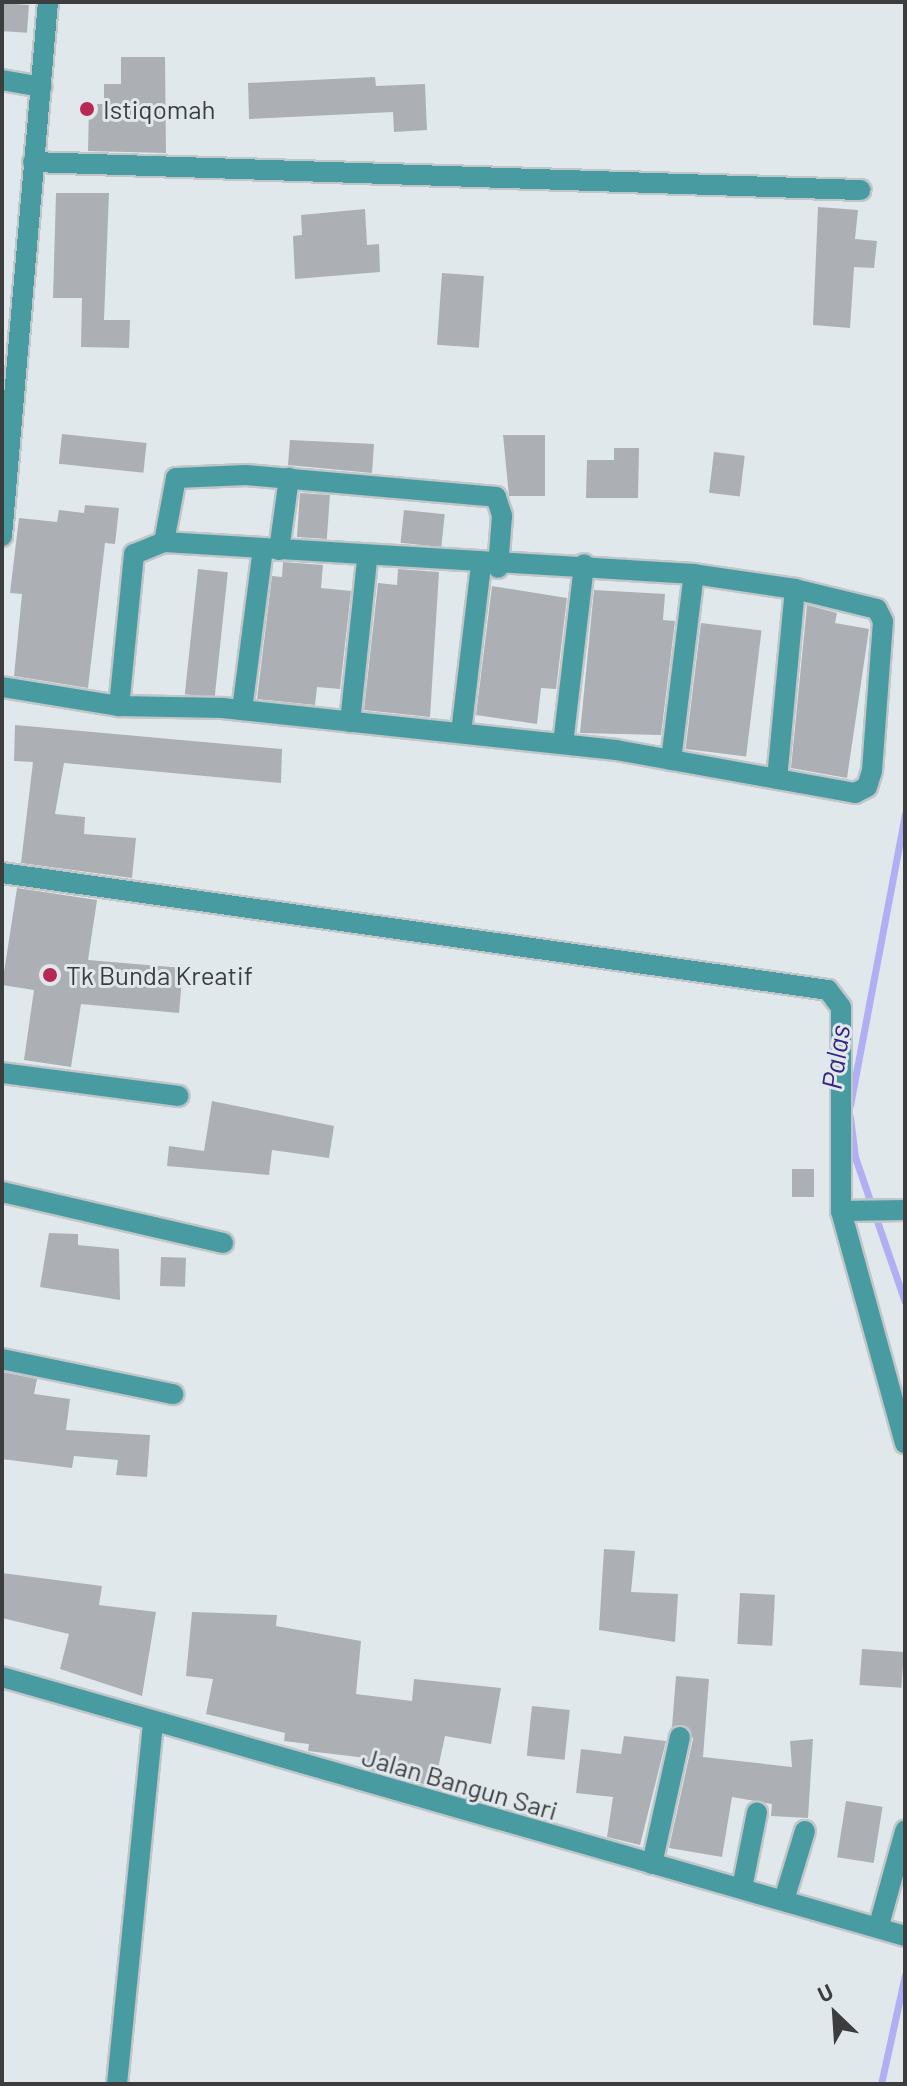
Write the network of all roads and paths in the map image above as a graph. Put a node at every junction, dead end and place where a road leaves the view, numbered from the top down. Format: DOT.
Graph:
graph roads {
  1 [pos="48,2"];
  2 [pos="2,80"];
  3 [pos="41,87"];
  4 [pos="33,162"];
  5 [pos="861,190"];
  6 [pos="11,361"];
  7 [pos="289,478"];
  8 [pos="3,524"];
  9 [pos="164,542"];
  10 [pos="271,549"];
  11 [pos="367,559"];
  12 [pos="584,564"];
  13 [pos="489,567"];
  14 [pos="694,574"];
  15 [pos="795,589"];
  16 [pos="2,687"];
  17 [pos="119,706"];
  18 [pos="242,710"];
  19 [pos="350,722"];
  20 [pos="461,733"];
  21 [pos="563,744"];
  22 [pos="671,760"];
  23 [pos="777,779"];
  24 [pos="2,873"];
  25 [pos="2,1073"];
  26 [pos="179,1096"];
  27 [pos="2,1192"];
  28 [pos="905,1210"];
  29 [pos="841,1211"];
  30 [pos="223,1243"];
  31 [pos="2,1359"];
  32 [pos="173,1394"];
  33 [pos="905,1443"];
  34 [pos="2,1677"];
  35 [pos="153,1723"];
  36 [pos="680,1737"];
  37 [pos="757,1812"];
  38 [pos="805,1831"];
  39 [pos="905,1831"];
  40 [pos="652,1864"];
  41 [pos="742,1888"];
  42 [pos="784,1900"];
  43 [pos="891,1930"];
  44 [pos="117,2084"];
  1 -- 3 [label="street"];
  2 -- 3 [label="street"];
  3 -- 4 [label="street"];
  4 -- 5 [label="street"];
  4 -- 6 [label="street"];
  6 -- 8 [label="street"];
  7 -- 9 [label="street"];
  7 -- 10 [label="street"];
  7 -- 13 [label="street"];
  9 -- 10 [label="street"];
  9 -- 17 [label="street"];
  10 -- 11 [label="street"];
  10 -- 18 [label="street"];
  11 -- 13 [label="street"];
  11 -- 19 [label="street"];
  12 -- 13 [label="street"];
  12 -- 14 [label="street"];
  12 -- 21 [label="street"];
  13 -- 20 [label="street"];
  14 -- 15 [label="street"];
  14 -- 22 [label="street"];
  15 -- 23 [label="street"];
  15 -- 23 [label="street"];
  16 -- 17 [label="street"];
  17 -- 18 [label="street"];
  18 -- 19 [label="street"];
  19 -- 20 [label="street"];
  20 -- 21 [label="street"];
  21 -- 22 [label="street"];
  22 -- 23 [label="street"];
  24 -- 29 [label="street"];
  25 -- 26 [label="street"];
  27 -- 30 [label="street"];
  28 -- 29 [label="street"];
  29 -- 33 [label="street"];
  31 -- 32 [label="street"];
  34 -- 35 [label="street, Jalan Bangun Sari"];
  35 -- 40 [label="street, Jalan Bangun Sari"];
  35 -- 44 [label="street"];
  36 -- 40 [label="street"];
  37 -- 41 [label="street"];
  38 -- 42 [label="street"];
  39 -- 43 [label="street"];
  40 -- 41 [label="street, Jalan Bangun Sari"];
  41 -- 42 [label="street, Jalan Bangun Sari"];
  42 -- 43 [label="street, Jalan Bangun Sari"];
}
